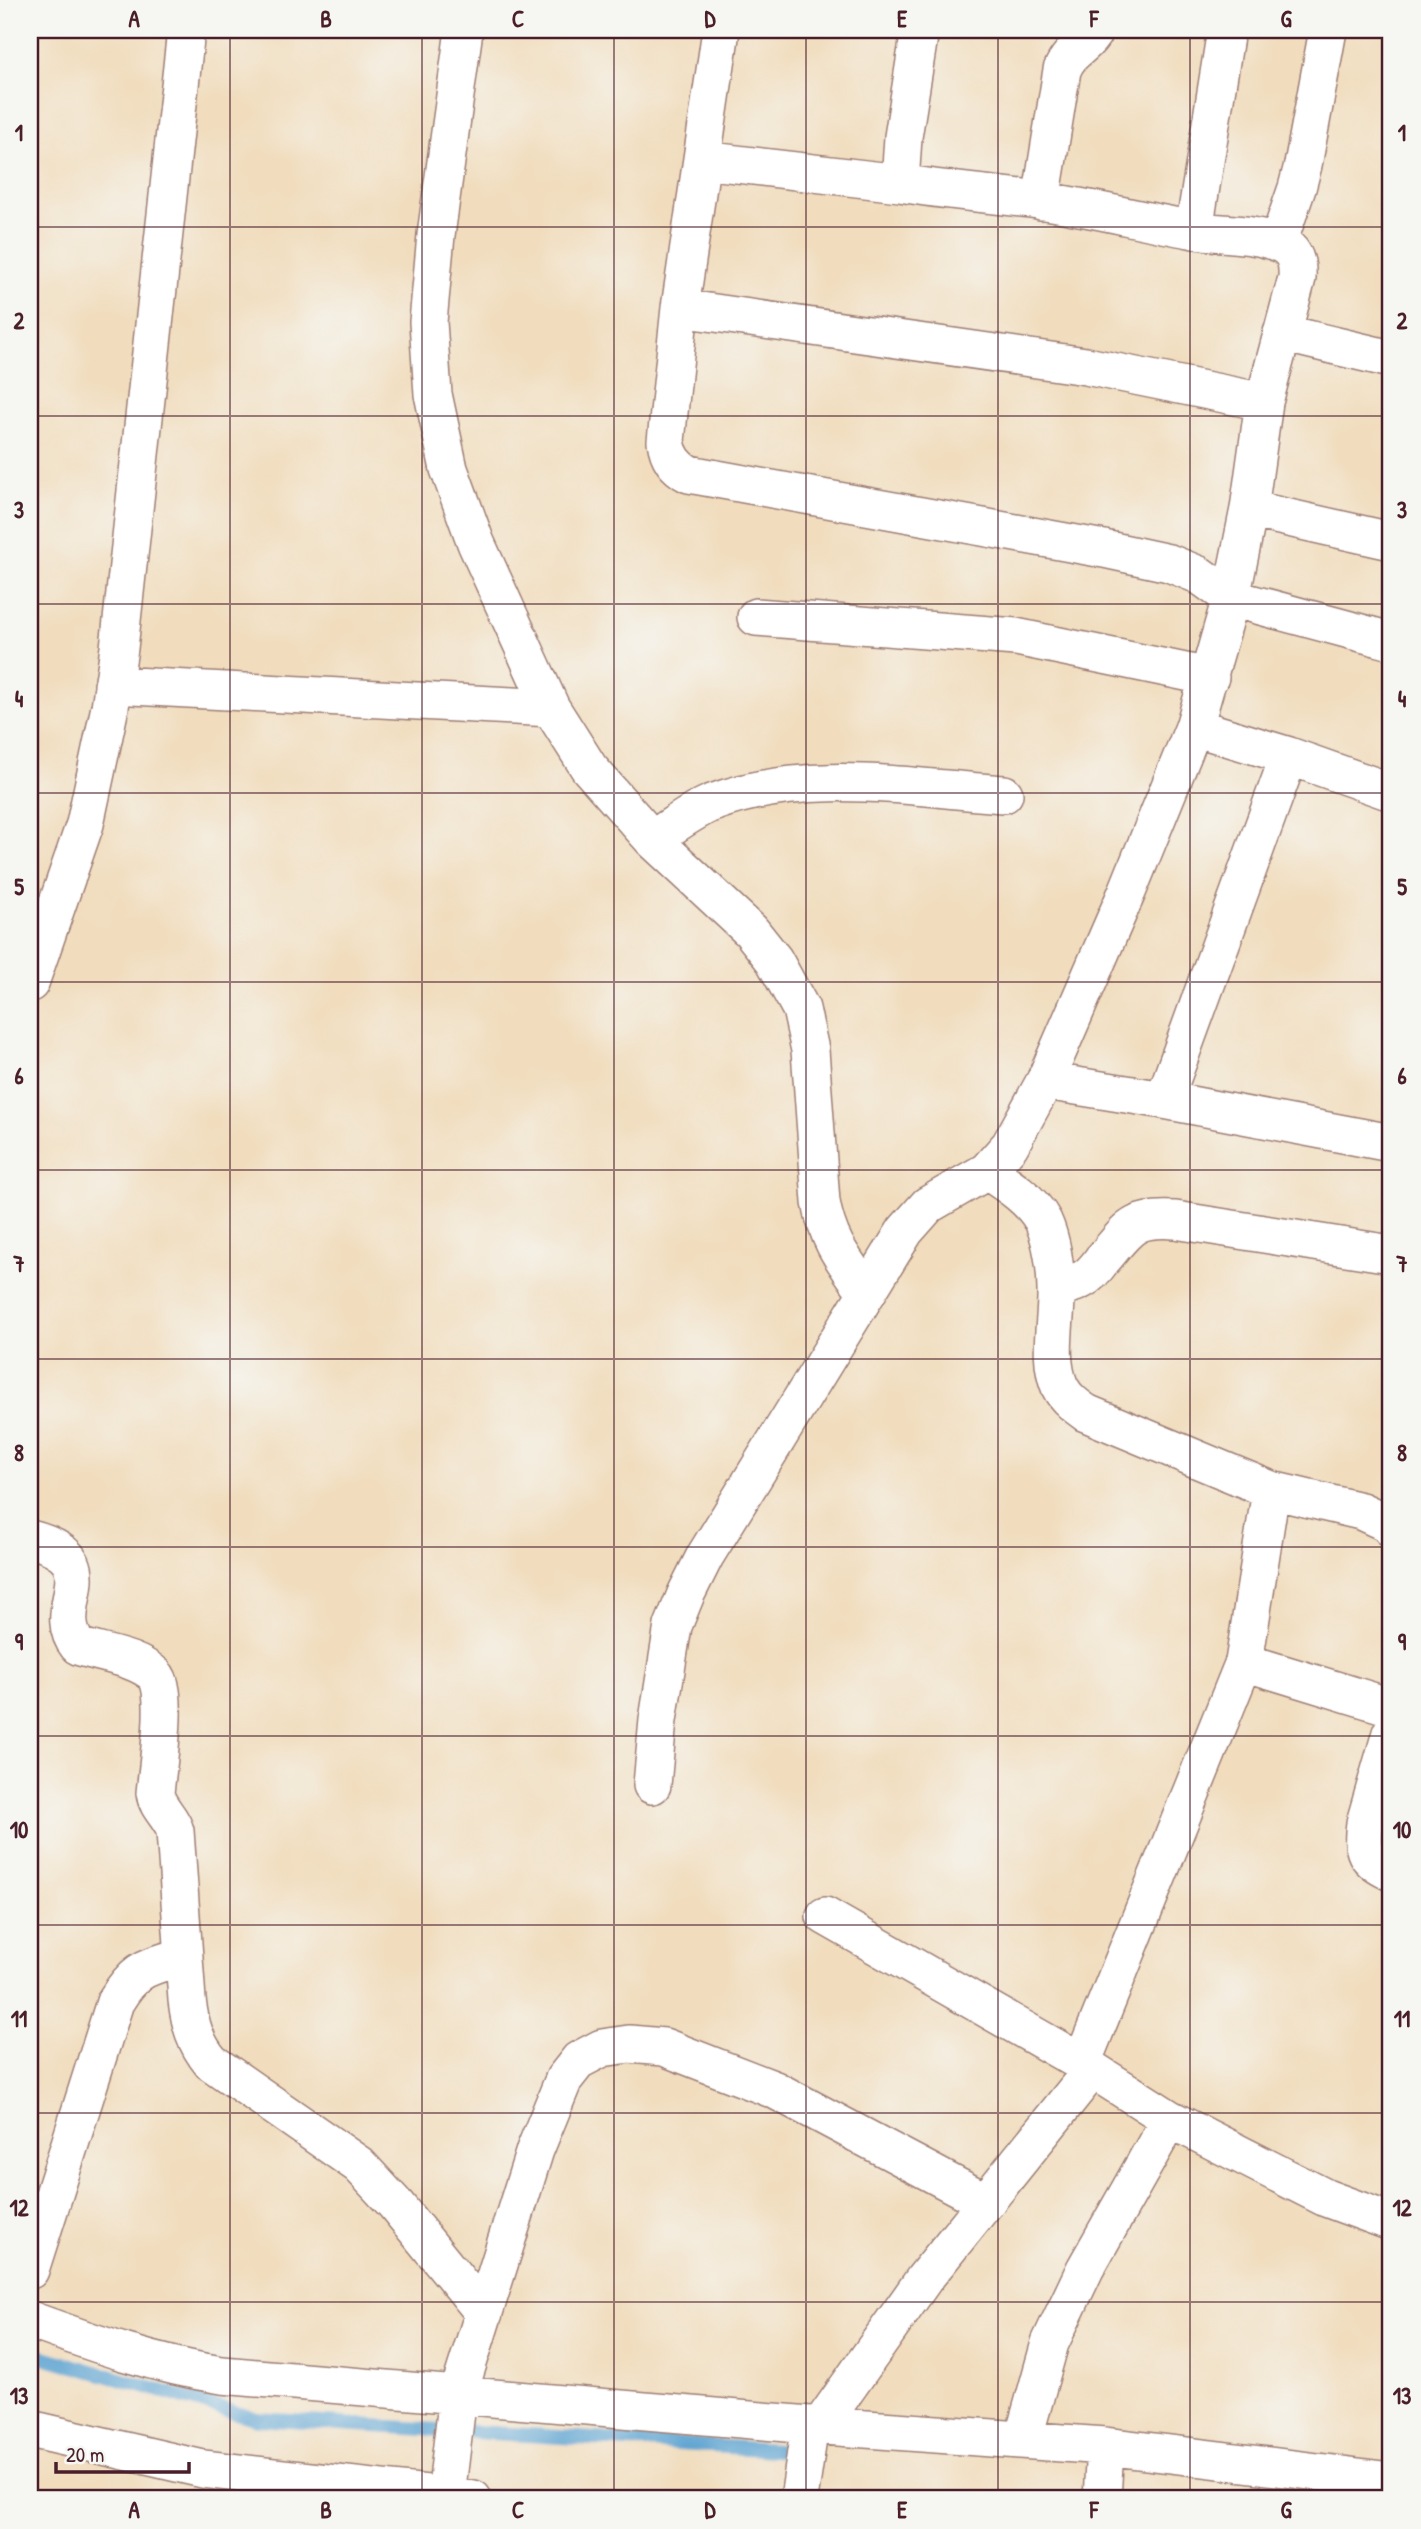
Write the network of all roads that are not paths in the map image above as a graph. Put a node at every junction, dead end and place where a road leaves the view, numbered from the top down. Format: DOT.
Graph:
graph roads {
  1 [pos="186,30"];
  2 [pos="464,30"];
  3 [pos="721,30"];
  4 [pos="920,30"];
  5 [pos="1095,30"];
  6 [pos="1226,30"];
  7 [pos="1328,30"];
  8 [pos="702,160"];
  9 [pos="900,183"];
  10 [pos="1041,201"];
  11 [pos="1194,230"];
  12 [pos="1278,243"];
  13 [pos="680,308"];
  14 [pos="1282,333"];
  15 [pos="1391,359"];
  16 [pos="1264,402"];
  17 [pos="1249,509"];
  18 [pos="1391,541"];
  19 [pos="1231,598"];
  20 [pos="756,617"];
  21 [pos="1391,641"];
  22 [pos="1210,677"];
  23 [pos="113,685"];
  24 [pos="551,708"];
  25 [pos="1194,727"];
  26 [pos="1289,756"];
  27 [pos="1391,792"];
  28 [pos="1004,794"];
  29 [pos="652,839"];
  30 [pos="30,983"];
  31 [pos="1045,1081"];
  32 [pos="1164,1100"];
  33 [pos="1391,1143"];
  34 [pos="987,1171"];
  35 [pos="1391,1254"];
  36 [pos="1056,1289"];
  37 [pos="867,1293"];
  38 [pos="1271,1489"];
  39 [pos="1391,1528"];
  40 [pos="30,1539"];
  41 [pos="1244,1662"];
  42 [pos="1391,1707"];
  43 [pos="1391,1732"];
  44 [pos="652,1785"];
  45 [pos="1391,1872"];
  46 [pos="825,1916"];
  47 [pos="184,1956"];
  48 [pos="1087,2066"];
  49 [pos="1170,2119"];
  50 [pos="986,2202"];
  51 [pos="1391,2222"];
  52 [pos="30,2270"];
  53 [pos="484,2313"];
  54 [pos="30,2320"];
  55 [pos="458,2395"];
  56 [pos="816,2425"];
  57 [pos="30,2429"];
  58 [pos="1023,2440"];
  59 [pos="1104,2446"];
  60 [pos="1391,2481"];
  61 [pos="199,2484"];
  62 [pos="332,2491"];
  63 [pos="459,2498"];
  64 [pos="799,2499"];
  65 [pos="1102,2499"];
  1 -- 23 [label="street"];
  2 -- 24 [label="street"];
  3 -- 8 [label="street"];
  4 -- 9 [label="street"];
  5 -- 10 [label="street"];
  6 -- 11 [label="street"];
  7 -- 12 [label="street"];
  8 -- 9 [label="street"];
  8 -- 13 [label="street"];
  9 -- 10 [label="street"];
  10 -- 11 [label="street"];
  11 -- 12 [label="street"];
  12 -- 14 [label="street"];
  13 -- 16 [label="street"];
  13 -- 19 [label="street"];
  14 -- 15 [label="street"];
  14 -- 16 [label="street"];
  16 -- 17 [label="street"];
  17 -- 18 [label="street"];
  17 -- 19 [label="street"];
  19 -- 21 [label="street"];
  19 -- 22 [label="street"];
  20 -- 22 [label="street"];
  22 -- 25 [label="street"];
  23 -- 24 [label="street"];
  23 -- 30 [label="street"];
  24 -- 29 [label="street"];
  25 -- 26 [label="street"];
  25 -- 31 [label="street"];
  26 -- 27 [label="street"];
  26 -- 32 [label="street"];
  28 -- 29 [label="street"];
  29 -- 37 [label="street"];
  31 -- 32 [label="street"];
  31 -- 34 [label="street"];
  32 -- 33 [label="street"];
  34 -- 36 [label="street"];
  34 -- 37 [label="street"];
  35 -- 36 [label="street"];
  36 -- 38 [label="street"];
  37 -- 44 [label="street"];
  38 -- 39 [label="street"];
  38 -- 41 [label="street"];
  40 -- 47 [label="street"];
  41 -- 42 [label="street"];
  41 -- 48 [label="street"];
  43 -- 45 [label="street"];
  46 -- 48 [label="street"];
  47 -- 52 [label="street"];
  47 -- 53 [label="street"];
  48 -- 49 [label="street"];
  48 -- 50 [label="street"];
  49 -- 51 [label="street"];
  49 -- 58 [label="street"];
  50 -- 53 [label="street"];
  50 -- 56 [label="street"];
  53 -- 55 [label="street"];
  54 -- 55 [label="street"];
  55 -- 56 [label="street"];
  55 -- 63 [label="street"];
  56 -- 58 [label="street"];
  56 -- 64 [label="street"];
  57 -- 61 [label="street"];
  58 -- 59 [label="street"];
  59 -- 60 [label="street"];
  59 -- 65 [label="street"];
  61 -- 62 [label="street"];
  62 -- 63 [label="street"];
}
